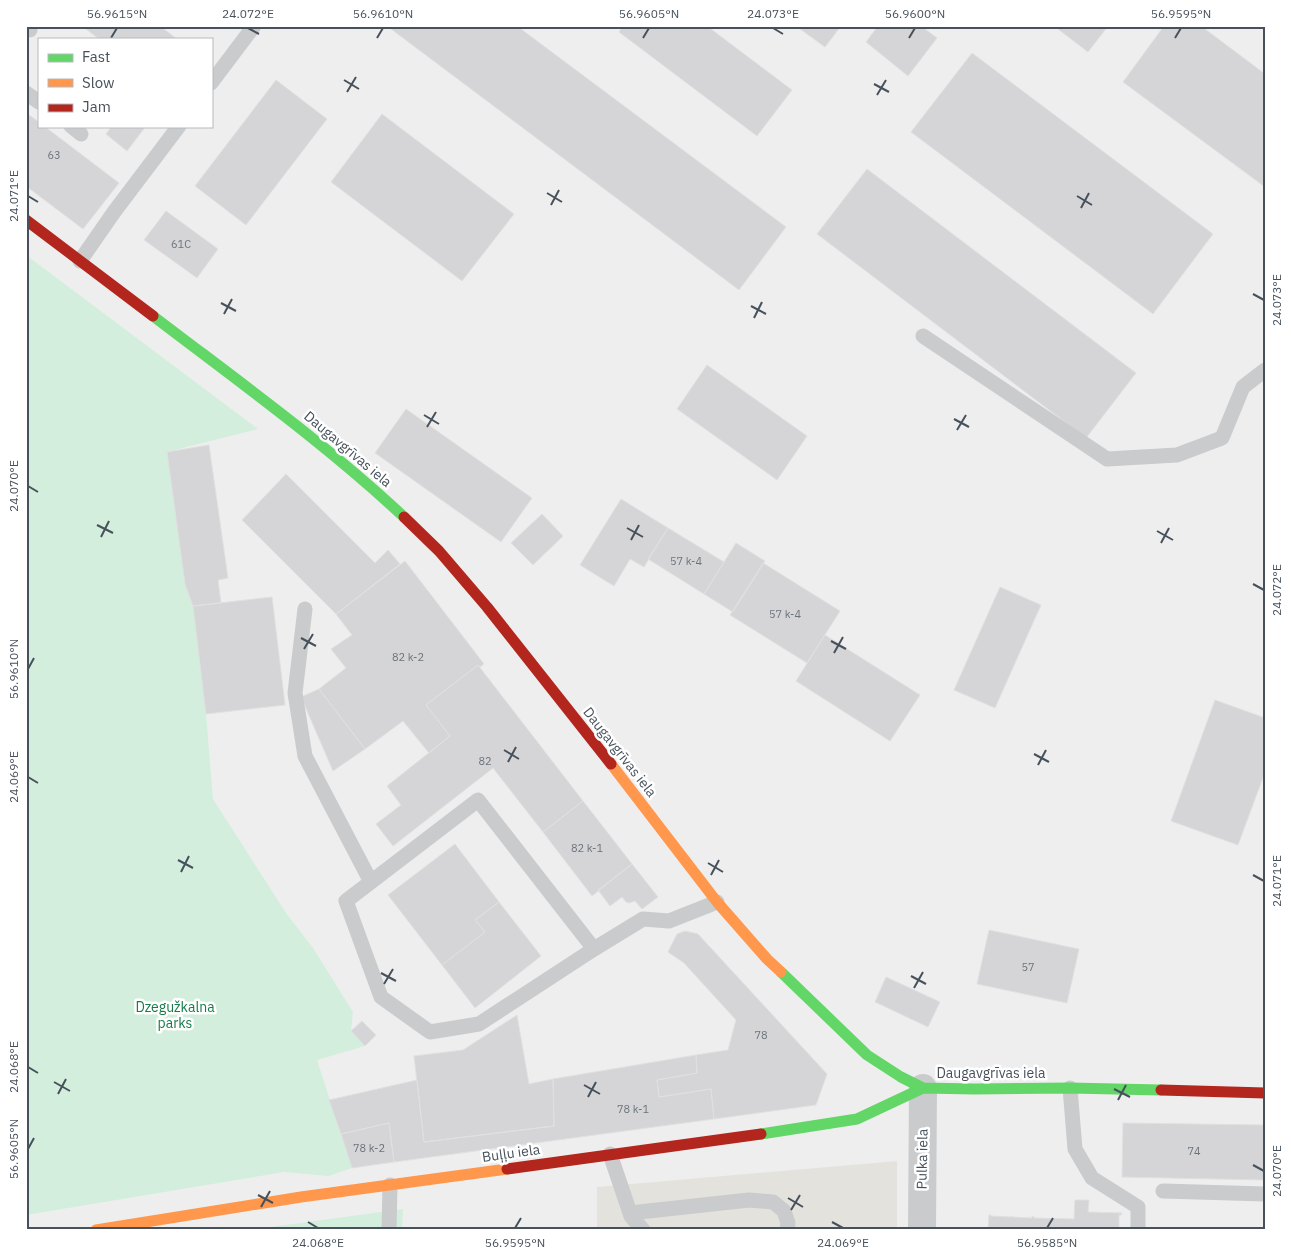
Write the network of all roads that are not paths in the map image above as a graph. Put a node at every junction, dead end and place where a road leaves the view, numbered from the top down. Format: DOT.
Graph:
graph roads {
  1 [pos="254,26"];
  2 [pos="212,82"];
  3 [pos="26,92"];
  4 [pos="38,101"];
  5 [pos="177,128"];
  6 [pos="26,220"];
  7 [pos="80,261"];
  8 [pos="923,336"];
  9 [pos="1265,370"];
  10 [pos="305,609"];
  11 [pos="371,882"];
  12 [pos="717,902"];
  13 [pos="594,949"];
  14 [pos="923,1088"];
  15 [pos="1070,1088"];
  16 [pos="1265,1093"];
  17 [pos="610,1154"];
  18 [pos="390,1185"];
  19 [pos="1163,1191"];
  20 [pos="1265,1194"];
  21 [pos="630,1213"];
  22 [pos="96,1230"];
  23 [pos="389,1230"];
  24 [pos="643,1230"];
  25 [pos="787,1230"];
  26 [pos="922,1230"];
  27 [pos="1138,1230"];
  1 -- 2 [label="lane"];
  3 -- 4 [label="lane"];
  5 -- 7 [label="lane"];
  6 -- 7 [label="main road, Daugavgrīvas iela"];
  7 -- 12 [label="main road, Daugavgrīvas iela"];
  8 -- 9 [label="lane"];
  10 -- 11 [label="lane"];
  11 -- 13 [label="lane"];
  11 -- 13 [label="lane"];
  12 -- 13 [label="lane"];
  12 -- 14 [label="main road, Daugavgrīvas iela"];
  14 -- 15 [label="main road, Daugavgrīvas iela"];
  14 -- 17 [label="main road, Buļļu iela"];
  14 -- 26 [label="street, Pulka iela"];
  15 -- 16 [label="main road, Daugavgrīvas iela"];
  15 -- 27 [label="lane"];
  17 -- 18 [label="main road, Buļļu iela"];
  17 -- 21 [label="lane"];
  18 -- 22 [label="main road, Buļļu iela"];
  18 -- 23 [label="lane"];
  19 -- 20 [label="lane"];
  21 -- 24 [label="lane"];
  21 -- 25 [label="lane"];
}
